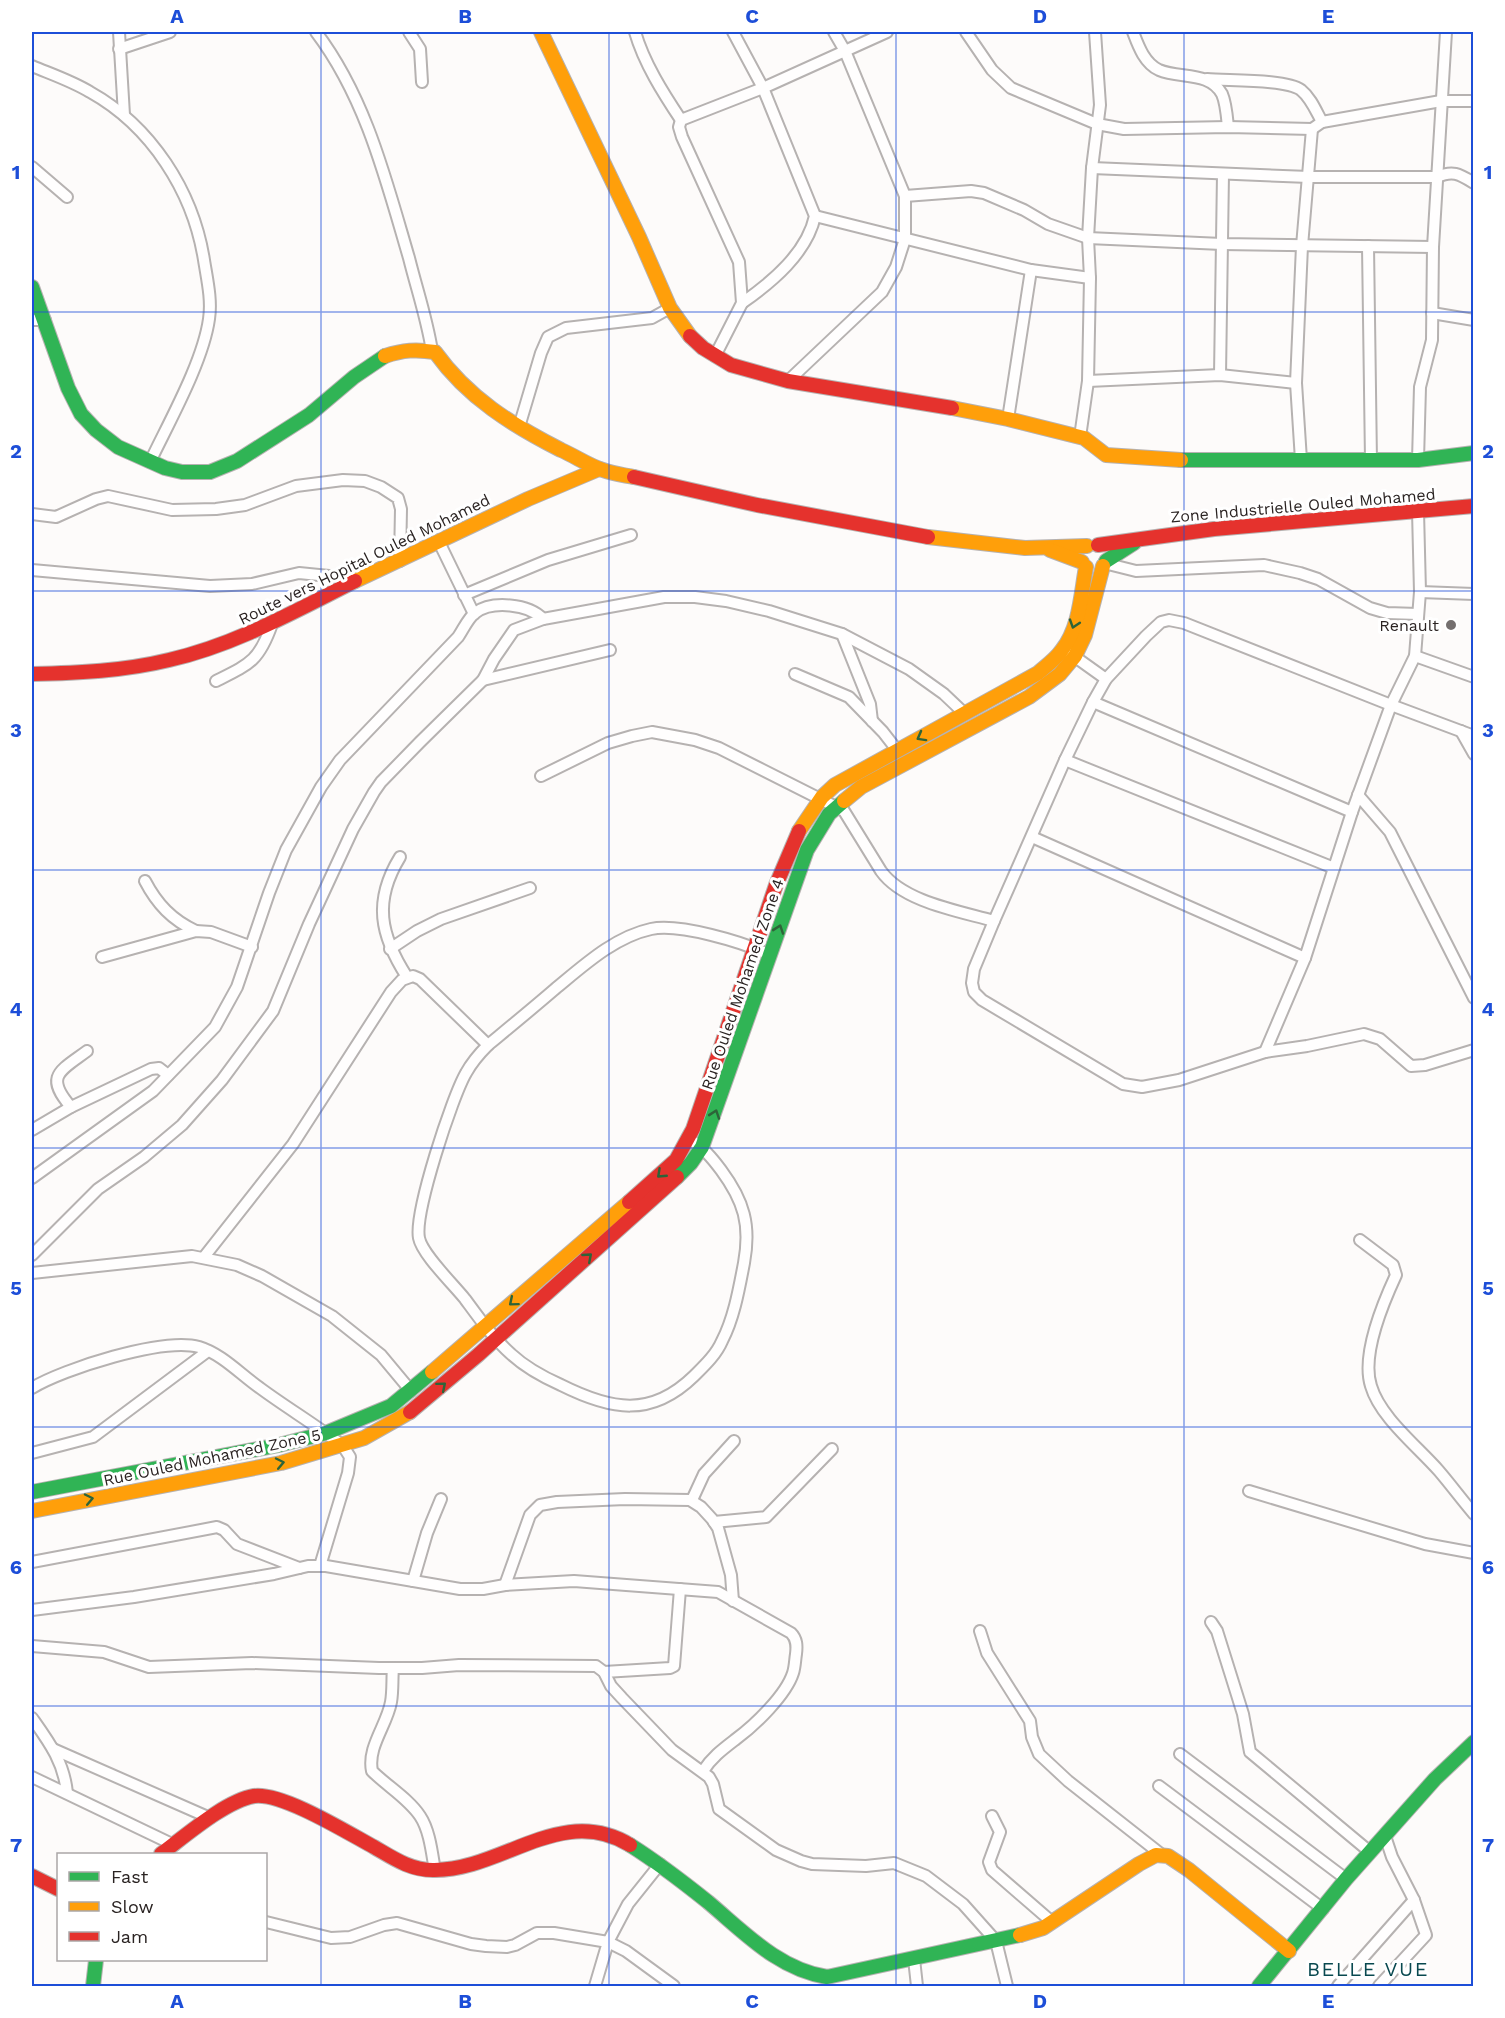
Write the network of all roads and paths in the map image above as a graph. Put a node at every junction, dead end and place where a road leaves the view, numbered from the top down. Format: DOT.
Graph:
graph roads {
  1 [pos="119,32"];
  2 [pos="170,32"];
  3 [pos="316,32"];
  4 [pos="409,32"];
  5 [pos="541,32"];
  6 [pos="635,32"];
  7 [pos="733,32"];
  8 [pos="834,32"];
  9 [pos="886,32"];
  10 [pos="966,32"];
  11 [pos="1095,32"];
  12 [pos="1133,32"];
  13 [pos="1446,32"];
  14 [pos="119,50"];
  15 [pos="845,51"];
  16 [pos="32,66"];
  17 [pos="1207,79"];
  18 [pos="422,82"];
  19 [pos="763,88"];
  20 [pos="1442,100"];
  21 [pos="1473,100"];
  22 [pos="124,115"];
  23 [pos="681,120"];
  24 [pos="1322,122"];
  25 [pos="1097,124"];
  26 [pos="1228,127"];
  27 [pos="1312,129"];
  28 [pos="32,167"];
  29 [pos="1092,168"];
  30 [pos="1223,174"];
  31 [pos="1309,177"];
  32 [pos="1437,177"];
  33 [pos="1473,183"];
  34 [pos="905,196"];
  35 [pos="67,197"];
  36 [pos="814,216"];
  37 [pos="905,238"];
  38 [pos="1088,238"];
  39 [pos="1222,244"];
  40 [pos="1302,246"];
  41 [pos="1368,246"];
  42 [pos="1433,247"];
  43 [pos="1031,270"];
  44 [pos="1090,278"];
  45 [pos="32,286"];
  46 [pos="742,303"];
  47 [pos="670,308"];
  48 [pos="1432,313"];
  49 [pos="38,320"];
  50 [pos="1473,320"];
  51 [pos="432,351"];
  52 [pos="716,356"];
  53 [pos="1221,375"];
  54 [pos="788,381"];
  55 [pos="1088,381"];
  56 [pos="1296,382"];
  57 [pos="1008,419"];
  58 [pos="519,427"];
  59 [pos="1080,437"];
  60 [pos="1473,453"];
  61 [pos="1301,460"];
  62 [pos="1418,460"];
  63 [pos="1371,461"];
  64 [pos="150,462"];
  65 [pos="598,469"];
  66 [pos="1473,506"];
  67 [pos="1418,511"];
  68 [pos="32,514"];
  69 [pos="631,535"];
  70 [pos="1136,541"];
  71 [pos="439,542"];
  72 [pos="1093,545"];
  73 [pos="1045,548"];
  74 [pos="400,561"];
  75 [pos="1104,563"];
  76 [pos="1084,565"];
  77 [pos="32,570"];
  78 [pos="360,579"];
  79 [pos="1420,592"];
  80 [pos="1473,594"];
  81 [pos="464,595"];
  82 [pos="474,614"];
  83 [pos="1418,614"];
  84 [pos="543,619"];
  85 [pos="272,624"];
  86 [pos="842,634"];
  87 [pos="610,650"];
  88 [pos="1069,652"];
  89 [pos="1415,656"];
  90 [pos="32,674"];
  91 [pos="795,674"];
  92 [pos="1473,677"];
  93 [pos="1106,679"];
  94 [pos="483,680"];
  95 [pos="216,681"];
  96 [pos="1093,702"];
  97 [pos="1391,705"];
  98 [pos="964,712"];
  99 [pos="872,721"];
  100 [pos="1461,731"];
  101 [pos="1473,736"];
  102 [pos="897,750"];
  103 [pos="1473,754"];
  104 [pos="1065,760"];
  105 [pos="541,776"];
  106 [pos="1358,795"];
  107 [pos="820,797"];
  108 [pos="836,806"];
  109 [pos="1352,812"];
  110 [pos="1032,837"];
  111 [pos="400,857"];
  112 [pos="1334,868"];
  113 [pos="145,881"];
  114 [pos="530,888"];
  115 [pos="994,921"];
  116 [pos="196,931"];
  117 [pos="252,947"];
  118 [pos="754,947"];
  119 [pos="390,949"];
  120 [pos="770,955"];
  121 [pos="102,957"];
  122 [pos="1305,958"];
  123 [pos="407,977"];
  124 [pos="1473,998"];
  125 [pos="488,1045"];
  126 [pos="1473,1050"];
  127 [pos="87,1051"];
  128 [pos="1265,1052"];
  129 [pos="168,1075"];
  130 [pos="71,1107"];
  131 [pos="32,1130"];
  132 [pos="689,1139"];
  133 [pos="702,1147"];
  134 [pos="32,1178"];
  135 [pos="1360,1240"];
  136 [pos="32,1255"];
  137 [pos="204,1257"];
  138 [pos="32,1272"];
  139 [pos="485,1325"];
  140 [pos="495,1338"];
  141 [pos="208,1351"];
  142 [pos="32,1388"];
  143 [pos="411,1391"];
  144 [pos="391,1406"];
  145 [pos="395,1421"];
  146 [pos="326,1433"];
  147 [pos="734,1441"];
  148 [pos="343,1446"];
  149 [pos="832,1449"];
  150 [pos="32,1453"];
  151 [pos="1249,1491"];
  152 [pos="32,1492"];
  153 [pos="441,1498"];
  154 [pos="692,1500"];
  155 [pos="32,1511"];
  156 [pos="1473,1514"];
  157 [pos="714,1522"];
  158 [pos="1473,1553"];
  159 [pos="32,1562"];
  160 [pos="320,1566"];
  161 [pos="299,1568"];
  162 [pos="413,1581"];
  163 [pos="505,1585"];
  164 [pos="680,1589"];
  165 [pos="733,1601"];
  166 [pos="32,1610"];
  167 [pos="1210,1622"];
  168 [pos="980,1631"];
  169 [pos="32,1646"];
  170 [pos="393,1668"];
  171 [pos="604,1672"];
  172 [pos="32,1718"];
  173 [pos="1473,1742"];
  174 [pos="53,1749"];
  175 [pos="1180,1754"];
  176 [pos="703,1771"];
  177 [pos="32,1777"];
  178 [pos="1159,1786"];
  179 [pos="67,1793"];
  180 [pos="992,1816"];
  181 [pos="210,1818"];
  182 [pos="1385,1836"];
  183 [pos="174,1845"];
  184 [pos="1370,1852"];
  185 [pos="162,1853"];
  186 [pos="1162,1855"];
  187 [pos="660,1864"];
  188 [pos="435,1871"];
  189 [pos="32,1876"];
  190 [pos="1346,1879"];
  191 [pos="57,1888"];
  192 [pos="1414,1900"];
  193 [pos="1323,1909"];
  194 [pos="267,1922"];
  195 [pos="1052,1922"];
  196 [pos="996,1941"];
  197 [pos="608,1942"];
  198 [pos="1289,1951"];
  199 [pos="914,1959"];
  200 [pos="96,1961"];
  201 [pos="93,1986"];
  202 [pos="595,1986"];
  203 [pos="674,1986"];
  204 [pos="917,1986"];
  205 [pos="1007,1986"];
  206 [pos="1258,1986"];
  207 [pos="1338,1986"];
  208 [pos="1379,1986"];
  1 -- 14 [label="street"];
  2 -- 14 [label="street"];
  3 -- 51 [label="street"];
  4 -- 18 [label="street"];
  5 -- 47 [label="street"];
  6 -- 23 [label="street"];
  7 -- 19 [label="street"];
  8 -- 15 [label="street"];
  9 -- 15 [label="street"];
  10 -- 25 [label="street"];
  11 -- 25 [label="street"];
  12 -- 17 [label="street"];
  13 -- 20 [label="street"];
  14 -- 22 [label="street"];
  15 -- 19 [label="street"];
  15 -- 34 [label="street"];
  16 -- 22 [label="street"];
  17 -- 24 [label="street"];
  17 -- 26 [label="street"];
  19 -- 23 [label="street"];
  19 -- 36 [label="street"];
  20 -- 21 [label="street"];
  20 -- 24 [label="street"];
  20 -- 32 [label="street"];
  22 -- 64 [label="street"];
  23 -- 46 [label="street"];
  24 -- 27 [label="street"];
  25 -- 26 [label="street"];
  25 -- 29 [label="street"];
  26 -- 27 [label="street"];
  27 -- 31 [label="street"];
  28 -- 35 [label="street"];
  29 -- 30 [label="street"];
  29 -- 38 [label="street"];
  30 -- 31 [label="street"];
  30 -- 39 [label="street"];
  31 -- 32 [label="street"];
  31 -- 40 [label="street"];
  32 -- 33 [label="street"];
  32 -- 42 [label="street"];
  34 -- 37 [label="street"];
  34 -- 38 [label="street"];
  36 -- 37 [label="street"];
  36 -- 46 [label="street"];
  37 -- 43 [label="street"];
  37 -- 54 [label="street"];
  38 -- 39 [label="street"];
  38 -- 44 [label="street"];
  39 -- 40 [label="street"];
  39 -- 53 [label="street"];
  40 -- 41 [label="street"];
  40 -- 56 [label="street"];
  41 -- 42 [label="street"];
  41 -- 63 [label="street"];
  42 -- 48 [label="street"];
  43 -- 44 [label="street"];
  43 -- 57 [label="street"];
  44 -- 55 [label="street"];
  45 -- 49 [label="street"];
  46 -- 52 [label="street"];
  47 -- 52 [label="street"];
  47 -- 58 [label="street"];
  48 -- 50 [label="street"];
  48 -- 62 [label="street"];
  49 -- 64 [label="street"];
  51 -- 58 [label="street"];
  51 -- 64 [label="street"];
  52 -- 54 [label="street"];
  53 -- 55 [label="street"];
  53 -- 56 [label="street"];
  54 -- 57 [label="street"];
  55 -- 59 [label="street"];
  56 -- 61 [label="street"];
  57 -- 59 [label="street"];
  58 -- 65 [label="street"];
  59 -- 61 [label="street"];
  60 -- 62 [label="street"];
  61 -- 63 [label="street"];
  62 -- 63 [label="street"];
  65 -- 71 [label="street, Route vers Hopital Ouled Mohamed"];
  65 -- 73 [label="street"];
  66 -- 67 [label="street, Zone Industrielle Ouled Mohamed"];
  67 -- 70 [label="street, Zone Industrielle Ouled Mohamed"];
  67 -- 79 [label="street"];
  68 -- 74 [label="street"];
  69 -- 81 [label="street"];
  70 -- 72 [label="street, Zone Industrielle Ouled Mohamed"];
  70 -- 75 [label="street, Zone Industrielle Ouled Mohamed"];
  71 -- 74 [label="street, Route vers Hopital Ouled Mohamed"];
  71 -- 81 [label="street"];
  72 -- 73 [label="street, Zone Industrielle Ouled Mohamed"];
  72 -- 75 [label="street"];
  72 -- 76 [label="street"];
  73 -- 76 [label="street"];
  74 -- 78 [label="street, Route vers Hopital Ouled Mohamed"];
  75 -- 76 [label="street"];
  75 -- 83 [label="street"];
  75 -- 88 [label="street, Rue Ouled Mohamed Zone 4"];
  76 -- 88 [label="street, Rue Ouled Mohamed Zone 4, one-way"];
  77 -- 78 [label="street"];
  78 -- 85 [label="street, Route vers Hopital Ouled Mohamed"];
  79 -- 80 [label="street"];
  79 -- 83 [label="street"];
  81 -- 82 [label="street"];
  82 -- 84 [label="street"];
  82 -- 117 [label="street"];
  83 -- 89 [label="street"];
  84 -- 86 [label="street"];
  84 -- 94 [label="street"];
  85 -- 90 [label="street, Route vers Hopital Ouled Mohamed"];
  85 -- 95 [label="street"];
  86 -- 98 [label="street"];
  86 -- 99 [label="street"];
  87 -- 94 [label="street"];
  88 -- 93 [label="street"];
  88 -- 98 [label="street, Rue Ouled Mohamed Zone 4"];
  88 -- 108 [label="street, Rue Ouled Mohamed Zone 4"];
  89 -- 92 [label="street"];
  89 -- 97 [label="street"];
  91 -- 99 [label="street"];
  93 -- 96 [label="street"];
  93 -- 97 [label="street"];
  94 -- 136 [label="street"];
  96 -- 104 [label="street"];
  96 -- 109 [label="street"];
  97 -- 100 [label="street"];
  97 -- 106 [label="street"];
  98 -- 102 [label="street, Rue Ouled Mohamed Zone 4, one-way"];
  99 -- 102 [label="street"];
  100 -- 101 [label="street"];
  100 -- 103 [label="street"];
  102 -- 107 [label="street, Rue Ouled Mohamed Zone 4"];
  104 -- 110 [label="street"];
  104 -- 112 [label="street"];
  105 -- 107 [label="street"];
  106 -- 109 [label="street"];
  106 -- 124 [label="street"];
  107 -- 108 [label="street"];
  107 -- 118 [label="street, Rue Ouled Mohamed Zone 4"];
  108 -- 115 [label="street"];
  120 -- 108 [label="street, Rue Ouled Mohamed Zone 4, one-way"];
  109 -- 112 [label="street"];
  110 -- 115 [label="street"];
  110 -- 122 [label="street"];
  111 -- 119 [label="street"];
  112 -- 122 [label="street"];
  113 -- 116 [label="street"];
  114 -- 119 [label="street"];
  115 -- 128 [label="street"];
  116 -- 117 [label="street"];
  116 -- 121 [label="street"];
  117 -- 129 [label="street"];
  118 -- 120 [label="street"];
  118 -- 125 [label="street"];
  118 -- 132 [label="street, Rue Ouled Mohamed Zone 4"];
  119 -- 123 [label="street"];
  133 -- 120 [label="street, Rue Ouled Mohamed Zone 4, one-way"];
  122 -- 128 [label="street"];
  123 -- 125 [label="street"];
  123 -- 137 [label="street"];
  125 -- 139 [label="street"];
  126 -- 128 [label="street"];
  127 -- 130 [label="street"];
  129 -- 130 [label="street"];
  129 -- 134 [label="street"];
  130 -- 131 [label="street"];
  132 -- 133 [label="street"];
  132 -- 139 [label="street, Rue Ouled Mohamed Zone 4, one-way"];
  140 -- 133 [label="street, Rue Ouled Mohamed Zone 4, one-way"];
  133 -- 140 [label="street"];
  135 -- 156 [label="street"];
  137 -- 138 [label="street"];
  137 -- 143 [label="street"];
  139 -- 140 [label="street"];
  139 -- 143 [label="street, Rue Ouled Mohamed Zone 4"];
  145 -- 140 [label="street, Rue Ouled Mohamed Zone 4, one-way"];
  141 -- 142 [label="street"];
  141 -- 146 [label="street"];
  141 -- 150 [label="street"];
  143 -- 144 [label="street, Rue Ouled Mohamed Zone 4"];
  144 -- 146 [label="street, Rue Ouled Mohamed Zone 5"];
  145 -- 148 [label="street, Rue Ouled Mohamed Zone 5"];
  146 -- 148 [label="street"];
  146 -- 152 [label="street, Rue Ouled Mohamed Zone 5"];
  147 -- 154 [label="street"];
  155 -- 148 [label="street, Rue Ouled Mohamed Zone 5, one-way"];
  148 -- 160 [label="street"];
  149 -- 157 [label="street"];
  151 -- 158 [label="street"];
  153 -- 162 [label="street"];
  154 -- 157 [label="street"];
  154 -- 163 [label="street"];
  157 -- 165 [label="street"];
  159 -- 161 [label="street"];
  160 -- 161 [label="street"];
  160 -- 162 [label="street"];
  161 -- 166 [label="street"];
  162 -- 163 [label="street"];
  163 -- 164 [label="street"];
  164 -- 165 [label="street"];
  164 -- 171 [label="street"];
  165 -- 176 [label="street"];
  167 -- 184 [label="street"];
  168 -- 186 [label="street"];
  169 -- 170 [label="street"];
  170 -- 171 [label="street"];
  170 -- 188 [label="street"];
  171 -- 176 [label="street"];
  172 -- 174 [label="street"];
  173 -- 182 [label="street"];
  174 -- 179 [label="street"];
  174 -- 181 [label="street"];
  175 -- 190 [label="street"];
  176 -- 196 [label="street"];
  177 -- 179 [label="street"];
  178 -- 193 [label="street"];
  179 -- 183 [label="street"];
  180 -- 195 [label="street"];
  181 -- 183 [label="street"];
  181 -- 188 [label="street"];
  182 -- 184 [label="street"];
  182 -- 192 [label="street"];
  183 -- 185 [label="street"];
  184 -- 190 [label="street"];
  186 -- 195 [label="street"];
  186 -- 198 [label="street"];
  187 -- 188 [label="street"];
  187 -- 197 [label="street"];
  187 -- 199 [label="street"];
  189 -- 191 [label="street"];
  190 -- 193 [label="street"];
  192 -- 207 [label="street"];
  192 -- 208 [label="street"];
  193 -- 198 [label="street"];
  194 -- 197 [label="street"];
  195 -- 196 [label="street"];
  196 -- 199 [label="street"];
  196 -- 205 [label="street"];
  197 -- 202 [label="street"];
  197 -- 203 [label="street"];
  198 -- 206 [label="street"];
  199 -- 204 [label="street"];
  200 -- 201 [label="street"];
}
